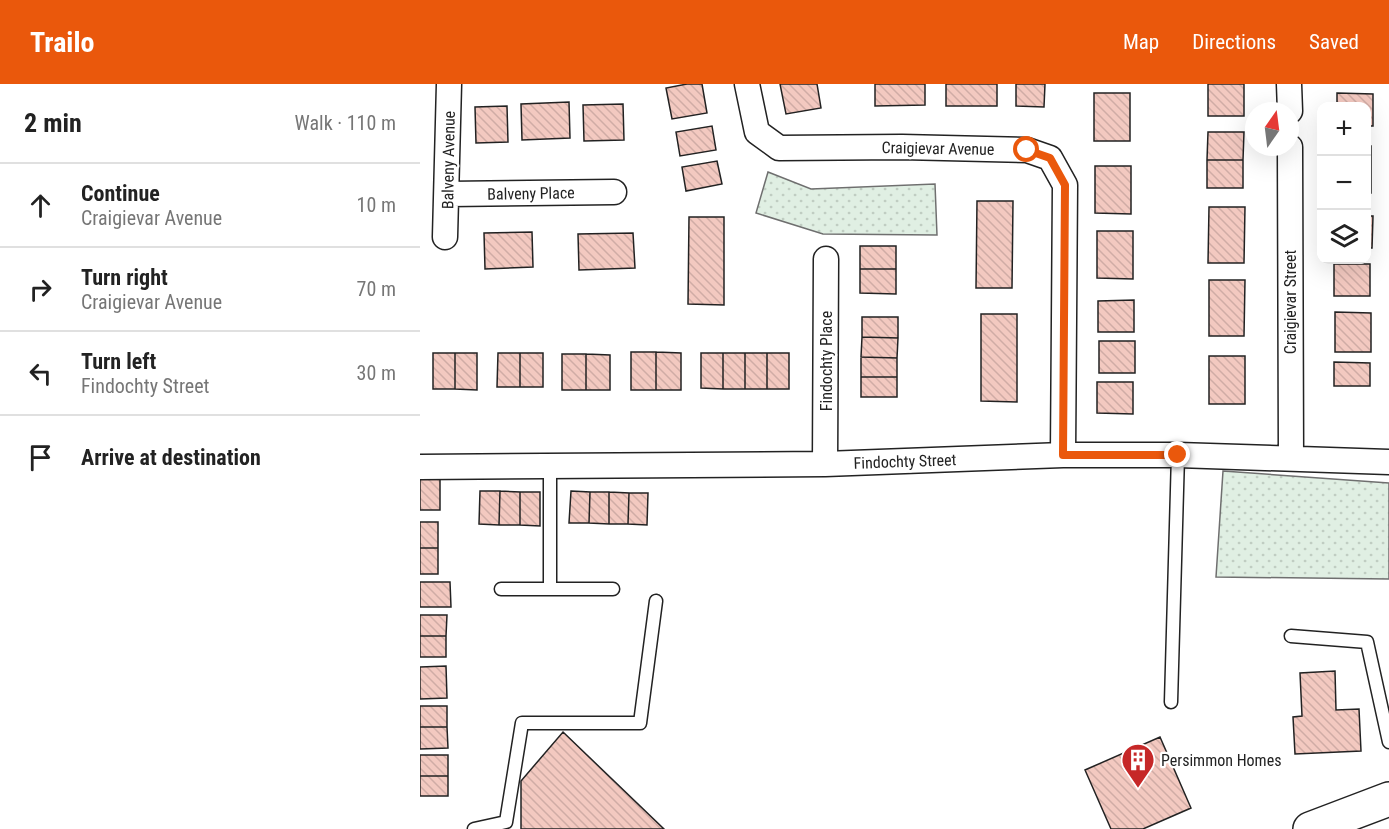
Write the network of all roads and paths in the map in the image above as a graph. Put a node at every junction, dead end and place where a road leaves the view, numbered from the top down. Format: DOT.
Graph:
graph roads {
  1 [pos="449,84"];
  2 [pos="747,84"];
  3 [pos="1289,84"];
  4 [pos="1290,102"];
  5 [pos="1290,156"];
  6 [pos="614,192"];
  7 [pos="448,194"];
  8 [pos="445,237"];
  9 [pos="826,259"];
  10 [pos="1063,455"];
  11 [pos="1178,455"];
  12 [pos="1291,458"];
  13 [pos="1389,462"];
  14 [pos="825,464"];
  15 [pos="550,466"];
  16 [pos="420,467"];
  17 [pos="501,589"];
  18 [pos="612,589"];
  19 [pos="550,590"];
  20 [pos="656,602"];
  21 [pos="1291,636"];
  22 [pos="1171,702"];
  23 [pos="1389,742"];
  24 [pos="1389,799"];
  25 [pos="474,829"];
  26 [pos="1310,829"];
  1 -- 7 [label="street, Balveny Avenue"];
  2 -- 10 [label="street, Craigievar Avenue"];
  3 -- 4 [label="street"];
  5 -- 12 [label="street, Craigievar Street"];
  6 -- 7 [label="street, Balveny Place"];
  7 -- 8 [label="street, Balveny Avenue"];
  9 -- 14 [label="street, Findochty Place"];
  10 -- 11 [label="street, Findochty Street"];
  10 -- 14 [label="street, Findochty Street"];
  11 -- 12 [label="street, Findochty Street"];
  11 -- 22 [label="lane"];
  12 -- 13 [label="street, Findochty Street"];
  14 -- 15 [label="street, Findochty Street"];
  15 -- 16 [label="street, Findochty Street"];
  15 -- 19 [label="lane"];
  17 -- 19 [label="lane"];
  18 -- 19 [label="lane"];
  20 -- 25 [label="lane"];
  21 -- 23 [label="lane"];
  24 -- 26 [label="main road"];
}
